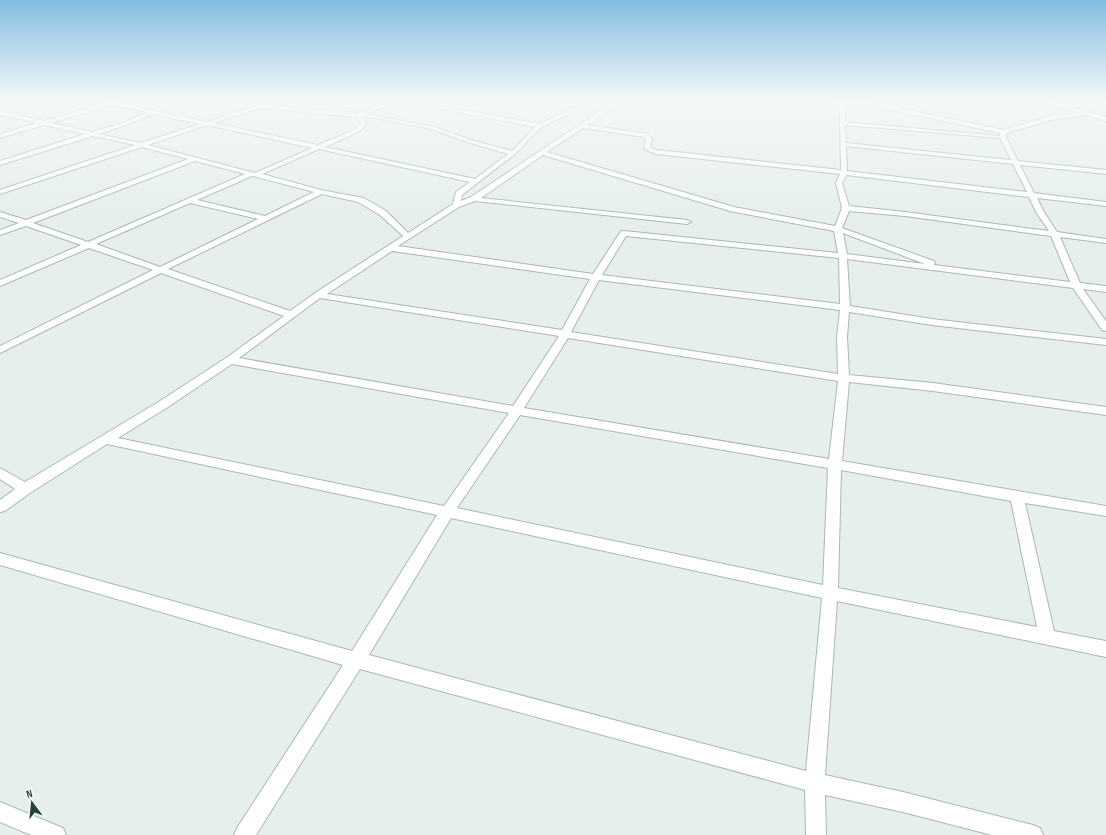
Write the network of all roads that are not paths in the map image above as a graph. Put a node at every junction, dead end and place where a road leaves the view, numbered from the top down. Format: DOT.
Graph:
graph roads {
  1 [pos="72,140"];
  2 [pos="116,140"];
  3 [pos="159,140"];
  4 [pos="283,140"];
  5 [pos="336,140"];
  6 [pos="466,140"];
  7 [pos="527,140"];
  8 [pos="561,140"];
  9 [pos="649,140"];
  10 [pos="843,140"];
  11 [pos="1006,140"];
  12 [pos="843,144"];
  13 [pos="141,146"];
  14 [pos="319,148"];
  15 [pos="513,153"];
  16 [pos="542,153"];
  17 [pos="195,159"];
  18 [pos="1015,162"];
  19 [pos="0,163"];
  20 [pos="1106,172"];
  21 [pos="844,173"];
  22 [pos="253,175"];
  23 [pos="475,181"];
  24 [pos="0,192"];
  25 [pos="321,192"];
  26 [pos="1032,194"];
  27 [pos="474,199"];
  28 [pos="191,201"];
  29 [pos="1106,204"];
  30 [pos="456,205"];
  31 [pos="846,208"];
  32 [pos="0,214"];
  33 [pos="266,219"];
  34 [pos="687,222"];
  35 [pos="26,223"];
  36 [pos="628,225"];
  37 [pos="838,229"];
  38 [pos="0,233"];
  39 [pos="1054,234"];
  40 [pos="408,237"];
  41 [pos="1106,241"];
  42 [pos="90,245"];
  43 [pos="391,248"];
  44 [pos="843,256"];
  45 [pos="946,269"];
  46 [pos="160,270"];
  47 [pos="596,277"];
  48 [pos="0,284"];
  49 [pos="1076,285"];
  50 [pos="1106,289"];
  51 [pos="318,296"];
  52 [pos="845,308"];
  53 [pos="291,315"];
  54 [pos="1106,328"];
  55 [pos="565,334"];
  56 [pos="1106,342"];
  57 [pos="0,350"];
  58 [pos="230,360"];
  59 [pos="844,378"];
  60 [pos="516,411"];
  61 [pos="1106,411"];
  62 [pos="107,440"];
  63 [pos="835,464"];
  64 [pos="0,473"];
  65 [pos="25,489"];
  66 [pos="1017,498"];
  67 [pos="0,507"];
  68 [pos="1106,511"];
  69 [pos="447,512"];
  70 [pos="0,559"];
  71 [pos="830,592"];
  72 [pos="1047,637"];
  73 [pos="1106,649"];
  74 [pos="356,660"];
  75 [pos="814,784"];
  76 [pos="0,812"];
  77 [pos="56,835"];
  78 [pos="244,835"];
  79 [pos="816,835"];
  80 [pos="1033,835"];
  1 -- 19 [label="street"];
  2 -- 13 [label="street"];
  3 -- 13 [label="street"];
  4 -- 14 [label="street"];
  5 -- 14 [label="street"];
  6 -- 15 [label="street"];
  7 -- 15 [label="street"];
  8 -- 16 [label="street"];
  9 -- 21 [label="street"];
  10 -- 12 [label="street"];
  11 -- 18 [label="street"];
  12 -- 18 [label="street"];
  12 -- 21 [label="street"];
  13 -- 17 [label="street"];
  13 -- 24 [label="street"];
  14 -- 22 [label="street"];
  14 -- 23 [label="street"];
  15 -- 23 [label="street"];
  16 -- 27 [label="street"];
  16 -- 37 [label="street"];
  17 -- 22 [label="street"];
  17 -- 35 [label="street"];
  18 -- 20 [label="street"];
  18 -- 26 [label="street"];
  21 -- 26 [label="street"];
  21 -- 31 [label="street"];
  22 -- 25 [label="street"];
  22 -- 28 [label="street"];
  23 -- 30 [label="street"];
  25 -- 33 [label="street"];
  25 -- 40 [label="street"];
  26 -- 29 [label="street"];
  26 -- 39 [label="street"];
  27 -- 30 [label="street"];
  27 -- 36 [label="street"];
  28 -- 33 [label="street"];
  28 -- 42 [label="street"];
  30 -- 40 [label="street"];
  31 -- 37 [label="street"];
  31 -- 39 [label="street"];
  32 -- 35 [label="street"];
  33 -- 46 [label="street"];
  34 -- 36 [label="street"];
  35 -- 38 [label="street"];
  35 -- 42 [label="street"];
  36 -- 44 [label="street"];
  36 -- 47 [label="street"];
  37 -- 44 [label="street"];
  37 -- 45 [label="street"];
  39 -- 41 [label="street"];
  39 -- 49 [label="street"];
  40 -- 43 [label="street"];
  42 -- 46 [label="street"];
  42 -- 48 [label="street"];
  43 -- 47 [label="street"];
  43 -- 51 [label="street"];
  44 -- 45 [label="street"];
  44 -- 52 [label="street"];
  45 -- 49 [label="street"];
  46 -- 53 [label="street"];
  46 -- 57 [label="street"];
  47 -- 52 [label="street"];
  47 -- 55 [label="street"];
  49 -- 50 [label="street"];
  49 -- 54 [label="street"];
  51 -- 53 [label="street"];
  51 -- 55 [label="street"];
  52 -- 56 [label="street"];
  52 -- 59 [label="street"];
  53 -- 58 [label="street"];
  55 -- 59 [label="street"];
  55 -- 60 [label="street"];
  58 -- 60 [label="street"];
  58 -- 62 [label="street"];
  59 -- 61 [label="street"];
  59 -- 63 [label="street"];
  60 -- 63 [label="street"];
  60 -- 69 [label="street"];
  62 -- 65 [label="street"];
  62 -- 69 [label="street"];
  63 -- 66 [label="street"];
  63 -- 71 [label="street"];
  64 -- 65 [label="street"];
  65 -- 67 [label="street"];
  66 -- 68 [label="street"];
  66 -- 72 [label="street"];
  69 -- 71 [label="street"];
  69 -- 74 [label="street"];
  70 -- 74 [label="street"];
  71 -- 72 [label="street"];
  71 -- 75 [label="street"];
  72 -- 73 [label="street"];
  74 -- 75 [label="street"];
  74 -- 78 [label="street"];
  75 -- 79 [label="street"];
  75 -- 80 [label="street"];
  76 -- 77 [label="street"];
}
